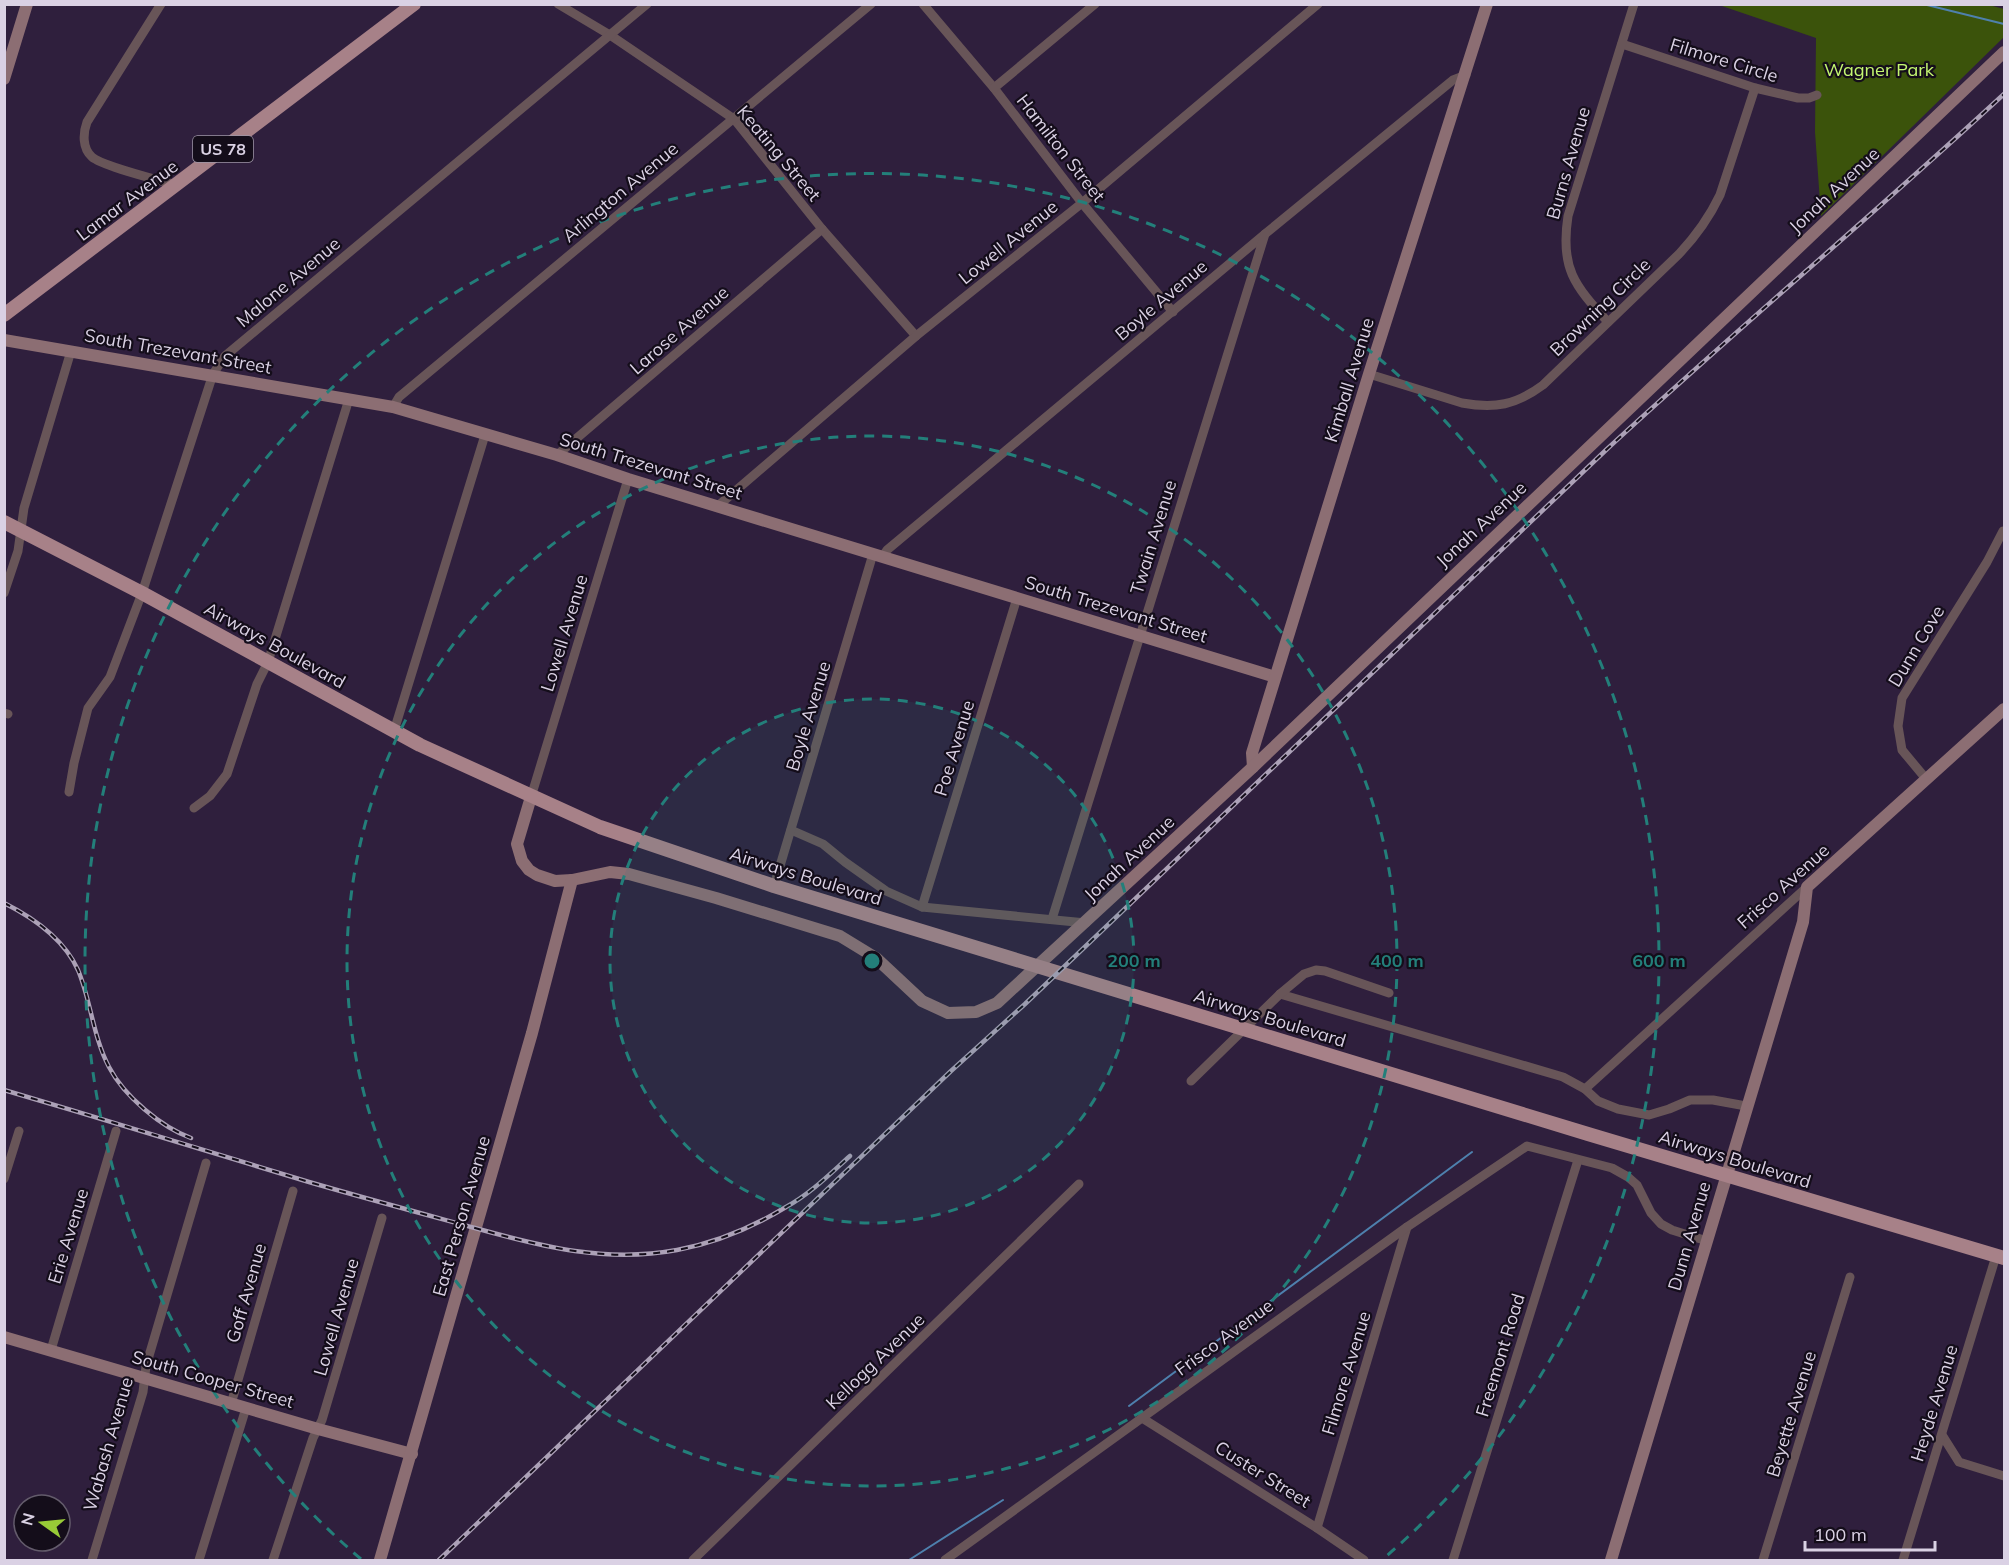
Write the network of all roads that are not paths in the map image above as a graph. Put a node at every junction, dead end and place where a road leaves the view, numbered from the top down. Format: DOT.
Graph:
graph roads {
  1 [pos="27,4"];
  2 [pos="161,4"];
  3 [pos="414,4"];
  4 [pos="558,4"];
  5 [pos="647,4"];
  6 [pos="871,4"];
  7 [pos="923,4"];
  8 [pos="1095,4"];
  9 [pos="1318,4"];
  10 [pos="1487,4"];
  11 [pos="1634,4"];
  12 [pos="610,35"];
  13 [pos="1622,44"];
  14 [pos="2004,52"];
  15 [pos="1466,75"];
  16 [pos="4,79"];
  17 [pos="994,88"];
  18 [pos="1755,88"];
  19 [pos="1817,95"];
  20 [pos="734,118"];
  21 [pos="176,185"];
  22 [pos="1082,204"];
  23 [pos="822,229"];
  24 [pos="1265,234"];
  25 [pos="1173,312"];
  26 [pos="4,315"];
  27 [pos="1608,322"];
  28 [pos="916,336"];
  29 [pos="4,340"];
  30 [pos="71,351"];
  31 [pos="213,374"];
  32 [pos="1369,374"];
  33 [pos="349,399"];
  34 [pos="393,406"];
  35 [pos="485,435"];
  36 [pos="557,455"];
  37 [pos="628,479"];
  38 [pos="718,506"];
  39 [pos="4,522"];
  40 [pos="21,531"];
  41 [pos="2003,531"];
  42 [pos="878,555"];
  43 [pos="4,593"];
  44 [pos="142,593"];
  45 [pos="1017,598"];
  46 [pos="1140,635"];
  47 [pos="268,662"];
  48 [pos="1275,677"];
  49 [pos="2004,709"];
  50 [pos="394,731"];
  51 [pos="1253,767"];
  52 [pos="1927,780"];
  53 [pos="69,792"];
  54 [pos="531,796"];
  55 [pos="194,808"];
  56 [pos="791,830"];
  57 [pos="572,880"];
  58 [pos="774,886"];
  59 [pos="1807,887"];
  60 [pos="922,907"];
  61 [pos="1052,919"];
  62 [pos="1086,923"];
  63 [pos="1389,993"];
  64 [pos="1280,994"];
  65 [pos="1191,1080"];
  66 [pos="1585,1089"];
  67 [pos="1746,1107"];
  68 [pos="19,1131"];
  69 [pos="116,1131"];
  70 [pos="1578,1160"];
  71 [pos="206,1163"];
  72 [pos="1726,1174"];
  73 [pos="4,1179"];
  74 [pos="1079,1184"];
  75 [pos="293,1191"];
  76 [pos="382,1218"];
  77 [pos="1407,1227"];
  78 [pos="1707,1240"];
  79 [pos="2000,1257"];
  80 [pos="1850,1277"];
  81 [pos="4,1337"];
  82 [pos="51,1350"];
  83 [pos="146,1378"];
  84 [pos="231,1404"];
  85 [pos="246,1408"];
  86 [pos="1142,1418"];
  87 [pos="318,1429"];
  88 [pos="1942,1435"];
  89 [pos="412,1454"];
  90 [pos="2004,1476"];
  91 [pos="1317,1528"];
  92 [pos="92,1560"];
  93 [pos="199,1560"];
  94 [pos="273,1560"];
  95 [pos="380,1560"];
  96 [pos="693,1560"];
  97 [pos="945,1560"];
  98 [pos="1364,1560"];
  99 [pos="1453,1560"];
  100 [pos="1611,1560"];
  101 [pos="1764,1560"];
  102 [pos="1903,1560"];
  1 -- 16 [label="street"];
  2 -- 21 [label="street"];
  3 -- 21 [label="main road, Lamar Avenue / US 78"];
  4 -- 12 [label="street, Keating Street"];
  5 -- 12 [label="street, Malone Avenue"];
  6 -- 20 [label="street, Arlington Avenue"];
  7 -- 17 [label="street, Hamilton Street"];
  8 -- 17 [label="street"];
  9 -- 22 [label="street, Lowell Avenue"];
  10 -- 15 [label="street, Kimball Avenue"];
  11 -- 13 [label="street, Burns Avenue"];
  12 -- 20 [label="street, Keating Street"];
  12 -- 31 [label="street, Malone Avenue"];
  13 -- 18 [label="street, Filmore Circle"];
  13 -- 27 [label="street, Burns Avenue"];
  14 -- 51 [label="street, Jonah Avenue"];
  15 -- 24 [label="street, Boyle Avenue"];
  15 -- 32 [label="street, Kimball Avenue"];
  17 -- 22 [label="street, Hamilton Street"];
  18 -- 19 [label="street, Filmore Circle"];
  18 -- 27 [label="street, Browning Circle"];
  20 -- 23 [label="street, Keating Street"];
  20 -- 34 [label="street, Arlington Avenue"];
  21 -- 26 [label="main road, Lamar Avenue / US 78"];
  22 -- 25 [label="street, Hamilton Street"];
  22 -- 28 [label="street, Lowell Avenue"];
  23 -- 28 [label="street, Keating Street"];
  23 -- 36 [label="street, Larose Avenue"];
  24 -- 25 [label="street, Boyle Avenue"];
  24 -- 46 [label="street, Twain Avenue"];
  25 -- 42 [label="street, Boyle Avenue"];
  27 -- 32 [label="street, Browning Circle"];
  28 -- 38 [label="street, Lowell Avenue"];
  29 -- 30 [label="street, South Trezevant Street"];
  30 -- 31 [label="street, South Trezevant Street"];
  30 -- 40 [label="street"];
  31 -- 33 [label="street, South Trezevant Street"];
  31 -- 44 [label="street, Malone Avenue"];
  32 -- 48 [label="street, Kimball Avenue"];
  33 -- 34 [label="street, South Trezevant Street"];
  33 -- 47 [label="street"];
  34 -- 35 [label="street, South Trezevant Street"];
  35 -- 36 [label="street, South Trezevant Street"];
  35 -- 50 [label="street"];
  36 -- 37 [label="street, South Trezevant Street"];
  37 -- 38 [label="street, South Trezevant Street"];
  37 -- 54 [label="street, Lowell Avenue"];
  38 -- 42 [label="street, South Trezevant Street"];
  39 -- 40 [label="main road, Airways Boulevard"];
  40 -- 43 [label="street"];
  40 -- 44 [label="main road, Airways Boulevard"];
  41 -- 52 [label="street, Dunn Cove"];
  42 -- 45 [label="street, South Trezevant Street"];
  42 -- 56 [label="street, Boyle Avenue"];
  44 -- 47 [label="main road, Airways Boulevard"];
  44 -- 53 [label="street, Malone Avenue"];
  45 -- 46 [label="street, South Trezevant Street"];
  45 -- 60 [label="street, Poe Avenue"];
  46 -- 48 [label="street, South Trezevant Street"];
  46 -- 61 [label="street, Twain Avenue"];
  47 -- 50 [label="main road, Airways Boulevard"];
  47 -- 55 [label="street"];
  48 -- 51 [label="street, Kimball Avenue"];
  49 -- 52 [label="street, Frisco Avenue"];
  50 -- 54 [label="main road, Airways Boulevard"];
  51 -- 62 [label="street, Jonah Avenue"];
  52 -- 59 [label="street, Frisco Avenue"];
  54 -- 57 [label="street"];
  54 -- 58 [label="main road, Airways Boulevard"];
  56 -- 58 [label="street, Boyle Avenue"];
  56 -- 60 [label="street, Airways Boulevard"];
  57 -- 62 [label="street, Jonah Avenue"];
  57 -- 89 [label="street, East Person Avenue"];
  58 -- 72 [label="main road, Airways Boulevard"];
  59 -- 66 [label="street, Frisco Avenue"];
  59 -- 67 [label="street, Dunn Avenue"];
  60 -- 61 [label="street, Airways Boulevard"];
  61 -- 62 [label="street, Airways Boulevard"];
  63 -- 64 [label="street"];
  64 -- 65 [label="street"];
  64 -- 66 [label="street, Airways Boulevard"];
  66 -- 67 [label="street, Airways Boulevard"];
  67 -- 72 [label="street, Dunn Avenue"];
  68 -- 73 [label="street"];
  69 -- 82 [label="street, Erie Avenue"];
  70 -- 77 [label="street, Frisco Avenue"];
  70 -- 78 [label="street"];
  70 -- 99 [label="street, Freemont Road"];
  71 -- 83 [label="street, Wabash Avenue"];
  72 -- 78 [label="street, Dunn Avenue"];
  72 -- 79 [label="main road, Airways Boulevard"];
  74 -- 96 [label="street, Kellogg Avenue"];
  75 -- 84 [label="street, Goff Avenue"];
  76 -- 87 [label="street, Lowell Avenue"];
  77 -- 86 [label="street, Frisco Avenue"];
  77 -- 91 [label="street, Filmore Avenue"];
  78 -- 100 [label="street, Dunn Avenue"];
  79 -- 88 [label="street, Heyde Avenue"];
  80 -- 101 [label="street, Beyette Avenue"];
  81 -- 82 [label="street, South Cooper Street"];
  82 -- 83 [label="street, South Cooper Street"];
  83 -- 84 [label="street, South Cooper Street"];
  83 -- 92 [label="street, Wabash Avenue"];
  84 -- 85 [label="street, South Cooper Street"];
  85 -- 87 [label="street, South Cooper Street"];
  85 -- 93 [label="street"];
  86 -- 91 [label="street, Custer Street"];
  86 -- 97 [label="street, Frisco Avenue"];
  87 -- 89 [label="street, South Cooper Street"];
  87 -- 94 [label="street, Lowell Avenue"];
  88 -- 90 [label="street"];
  88 -- 102 [label="street, Heyde Avenue"];
  89 -- 95 [label="street, East Person Avenue"];
  91 -- 98 [label="street, Custer Street"];
}
